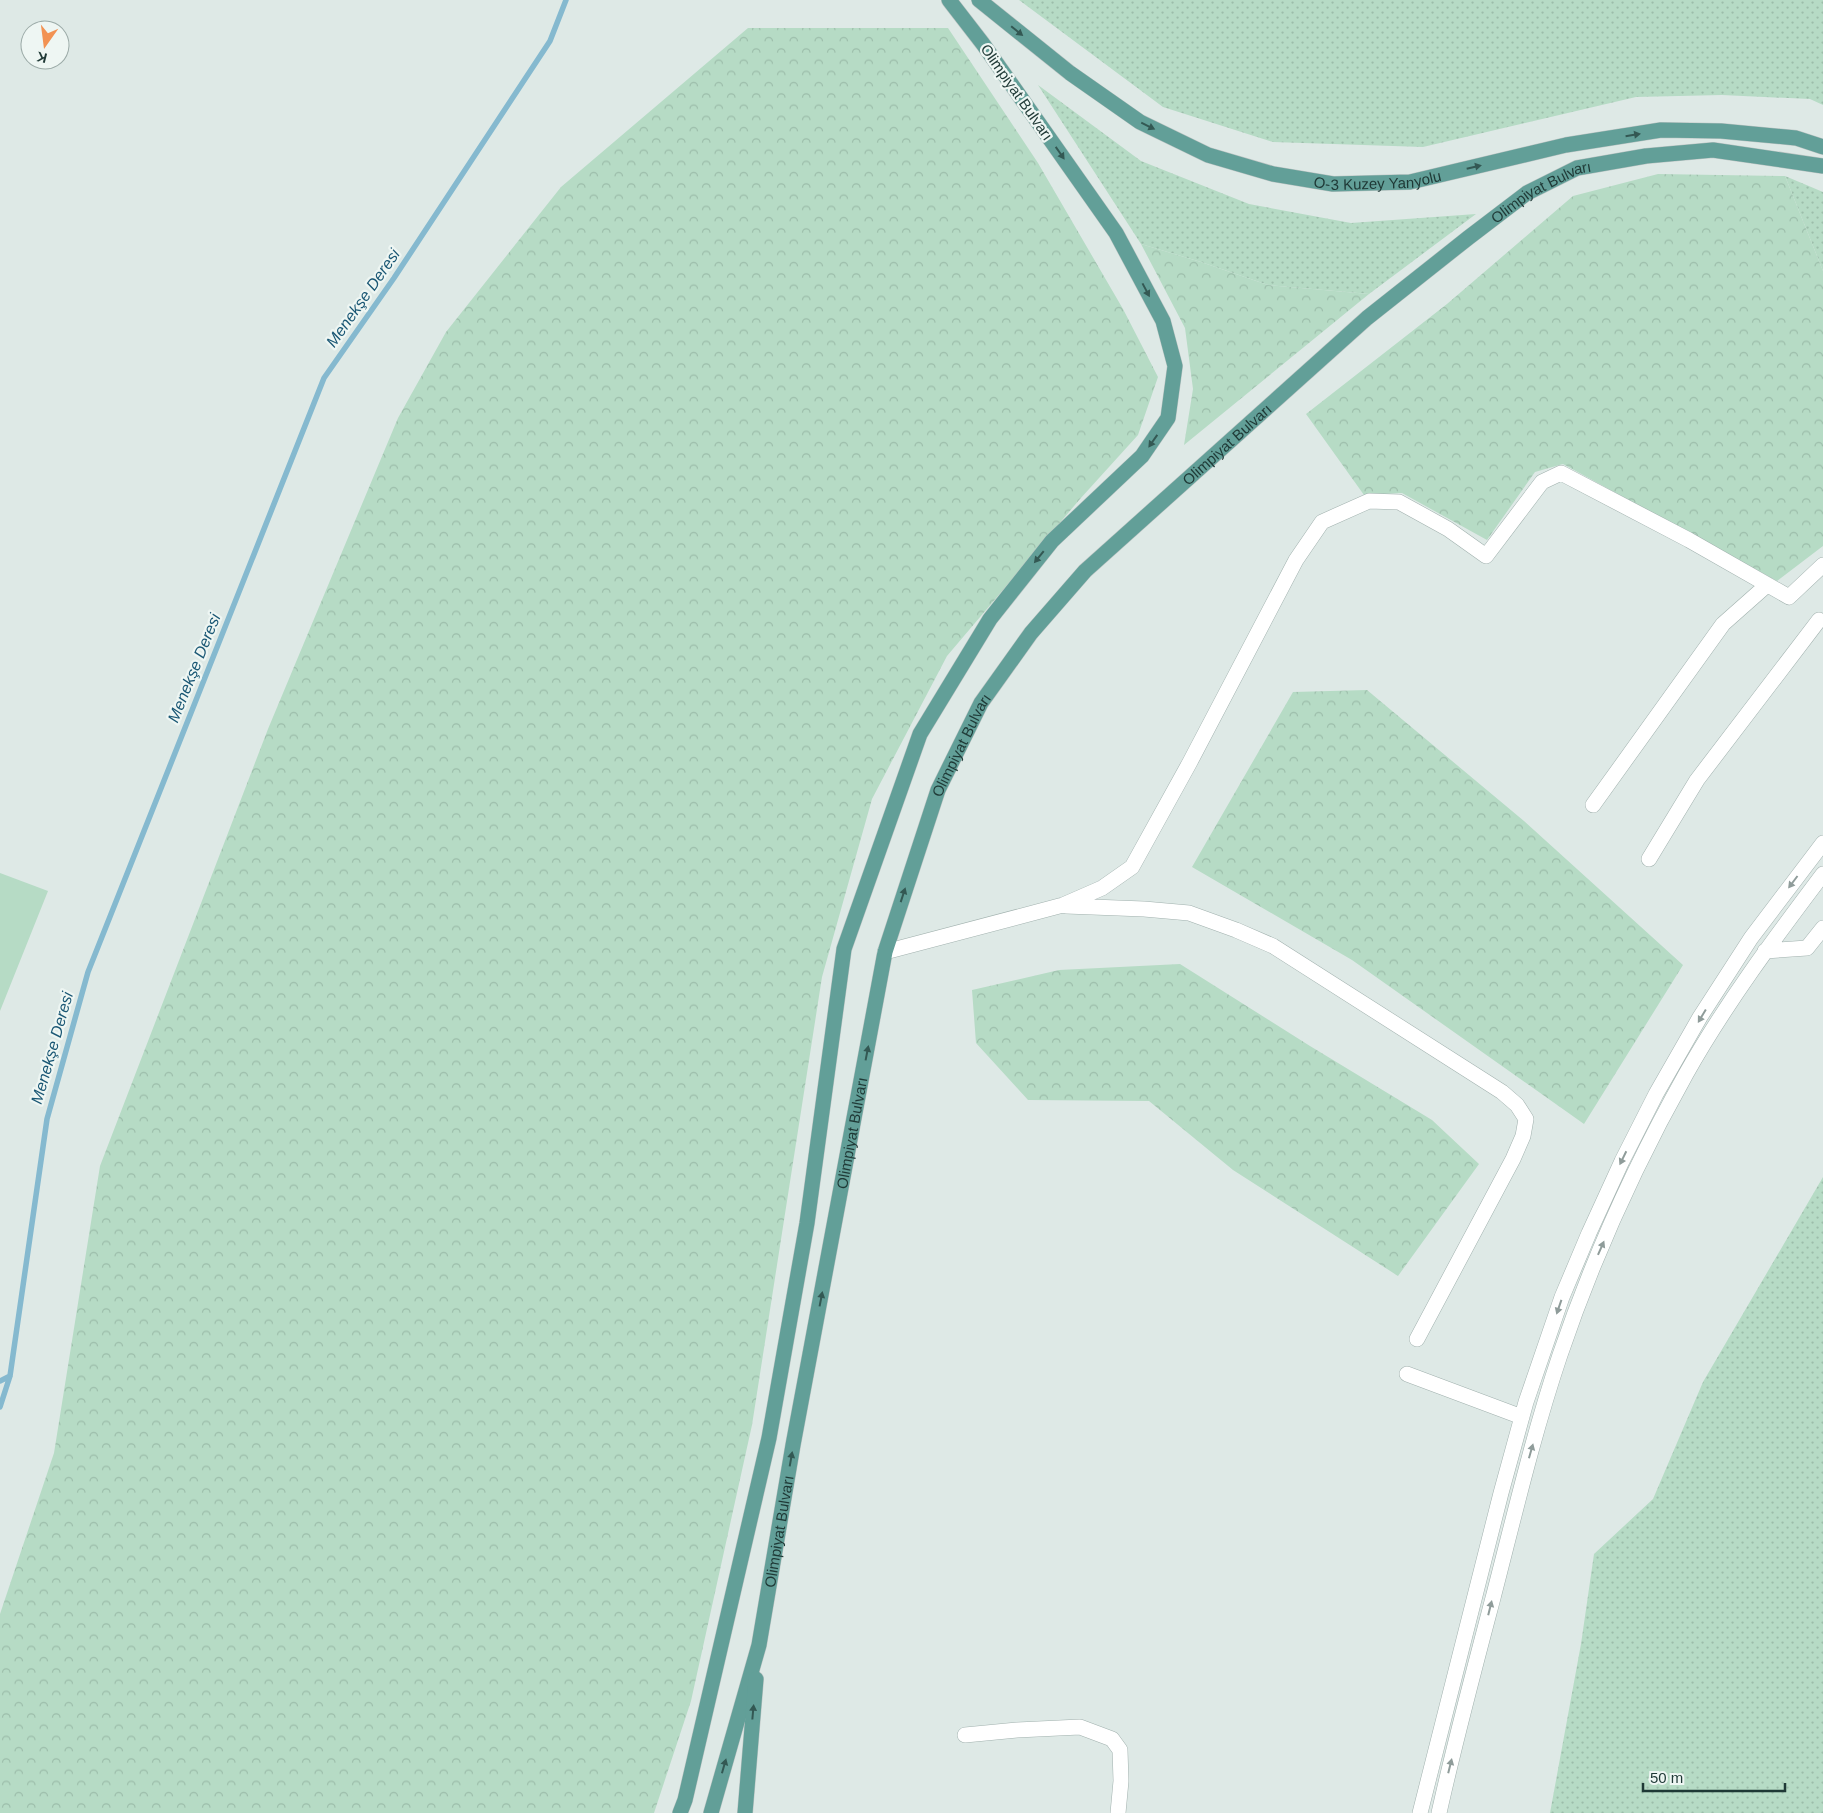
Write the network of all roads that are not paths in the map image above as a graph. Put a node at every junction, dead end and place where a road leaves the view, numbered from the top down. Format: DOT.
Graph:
graph roads {
  1 [pos="949,0"];
  2 [pos="979,0"];
  3 [pos="1823,146"];
  4 [pos="1823,166"];
  5 [pos="1823,565"];
  6 [pos="1767,584"];
  7 [pos="1819,620"];
  8 [pos="1593,805"];
  9 [pos="1823,844"];
  10 [pos="1649,858"];
  11 [pos="1823,874"];
  12 [pos="1063,905"];
  13 [pos="1823,928"];
  14 [pos="1765,951"];
  15 [pos="885,952"];
  16 [pos="1417,1339"];
  17 [pos="1407,1374"];
  18 [pos="1522,1417"];
  19 [pos="759,1645"];
  20 [pos="965,1735"];
  21 [pos="680,1813"];
  22 [pos="711,1813"];
  23 [pos="745,1813"];
  24 [pos="1118,1813"];
  25 [pos="1420,1813"];
  26 [pos="1439,1813"];
  1 -- 21 [label="main road, Olimpiyat Bulvarı, one-way"];
  2 -- 3 [label="main road, O-3 Kuzey Yanyolu, one-way"];
  15 -- 4 [label="main road, Olimpiyat Bulvarı, one-way"];
  5 -- 6 [label="street"];
  6 -- 8 [label="street"];
  6 -- 12 [label="street"];
  7 -- 10 [label="street"];
  9 -- 18 [label="street, one-way"];
  11 -- 14 [label="street"];
  12 -- 15 [label="street"];
  12 -- 16 [label="street"];
  13 -- 14 [label="street"];
  26 -- 14 [label="street, one-way"];
  19 -- 15 [label="main road, Olimpiyat Bulvarı, one-way"];
  17 -- 18 [label="street"];
  18 -- 25 [label="street"];
  22 -- 19 [label="main road, Olimpiyat Bulvarı, one-way"];
  23 -- 19 [label="main road, one-way"];
  20 -- 24 [label="street"];
}
